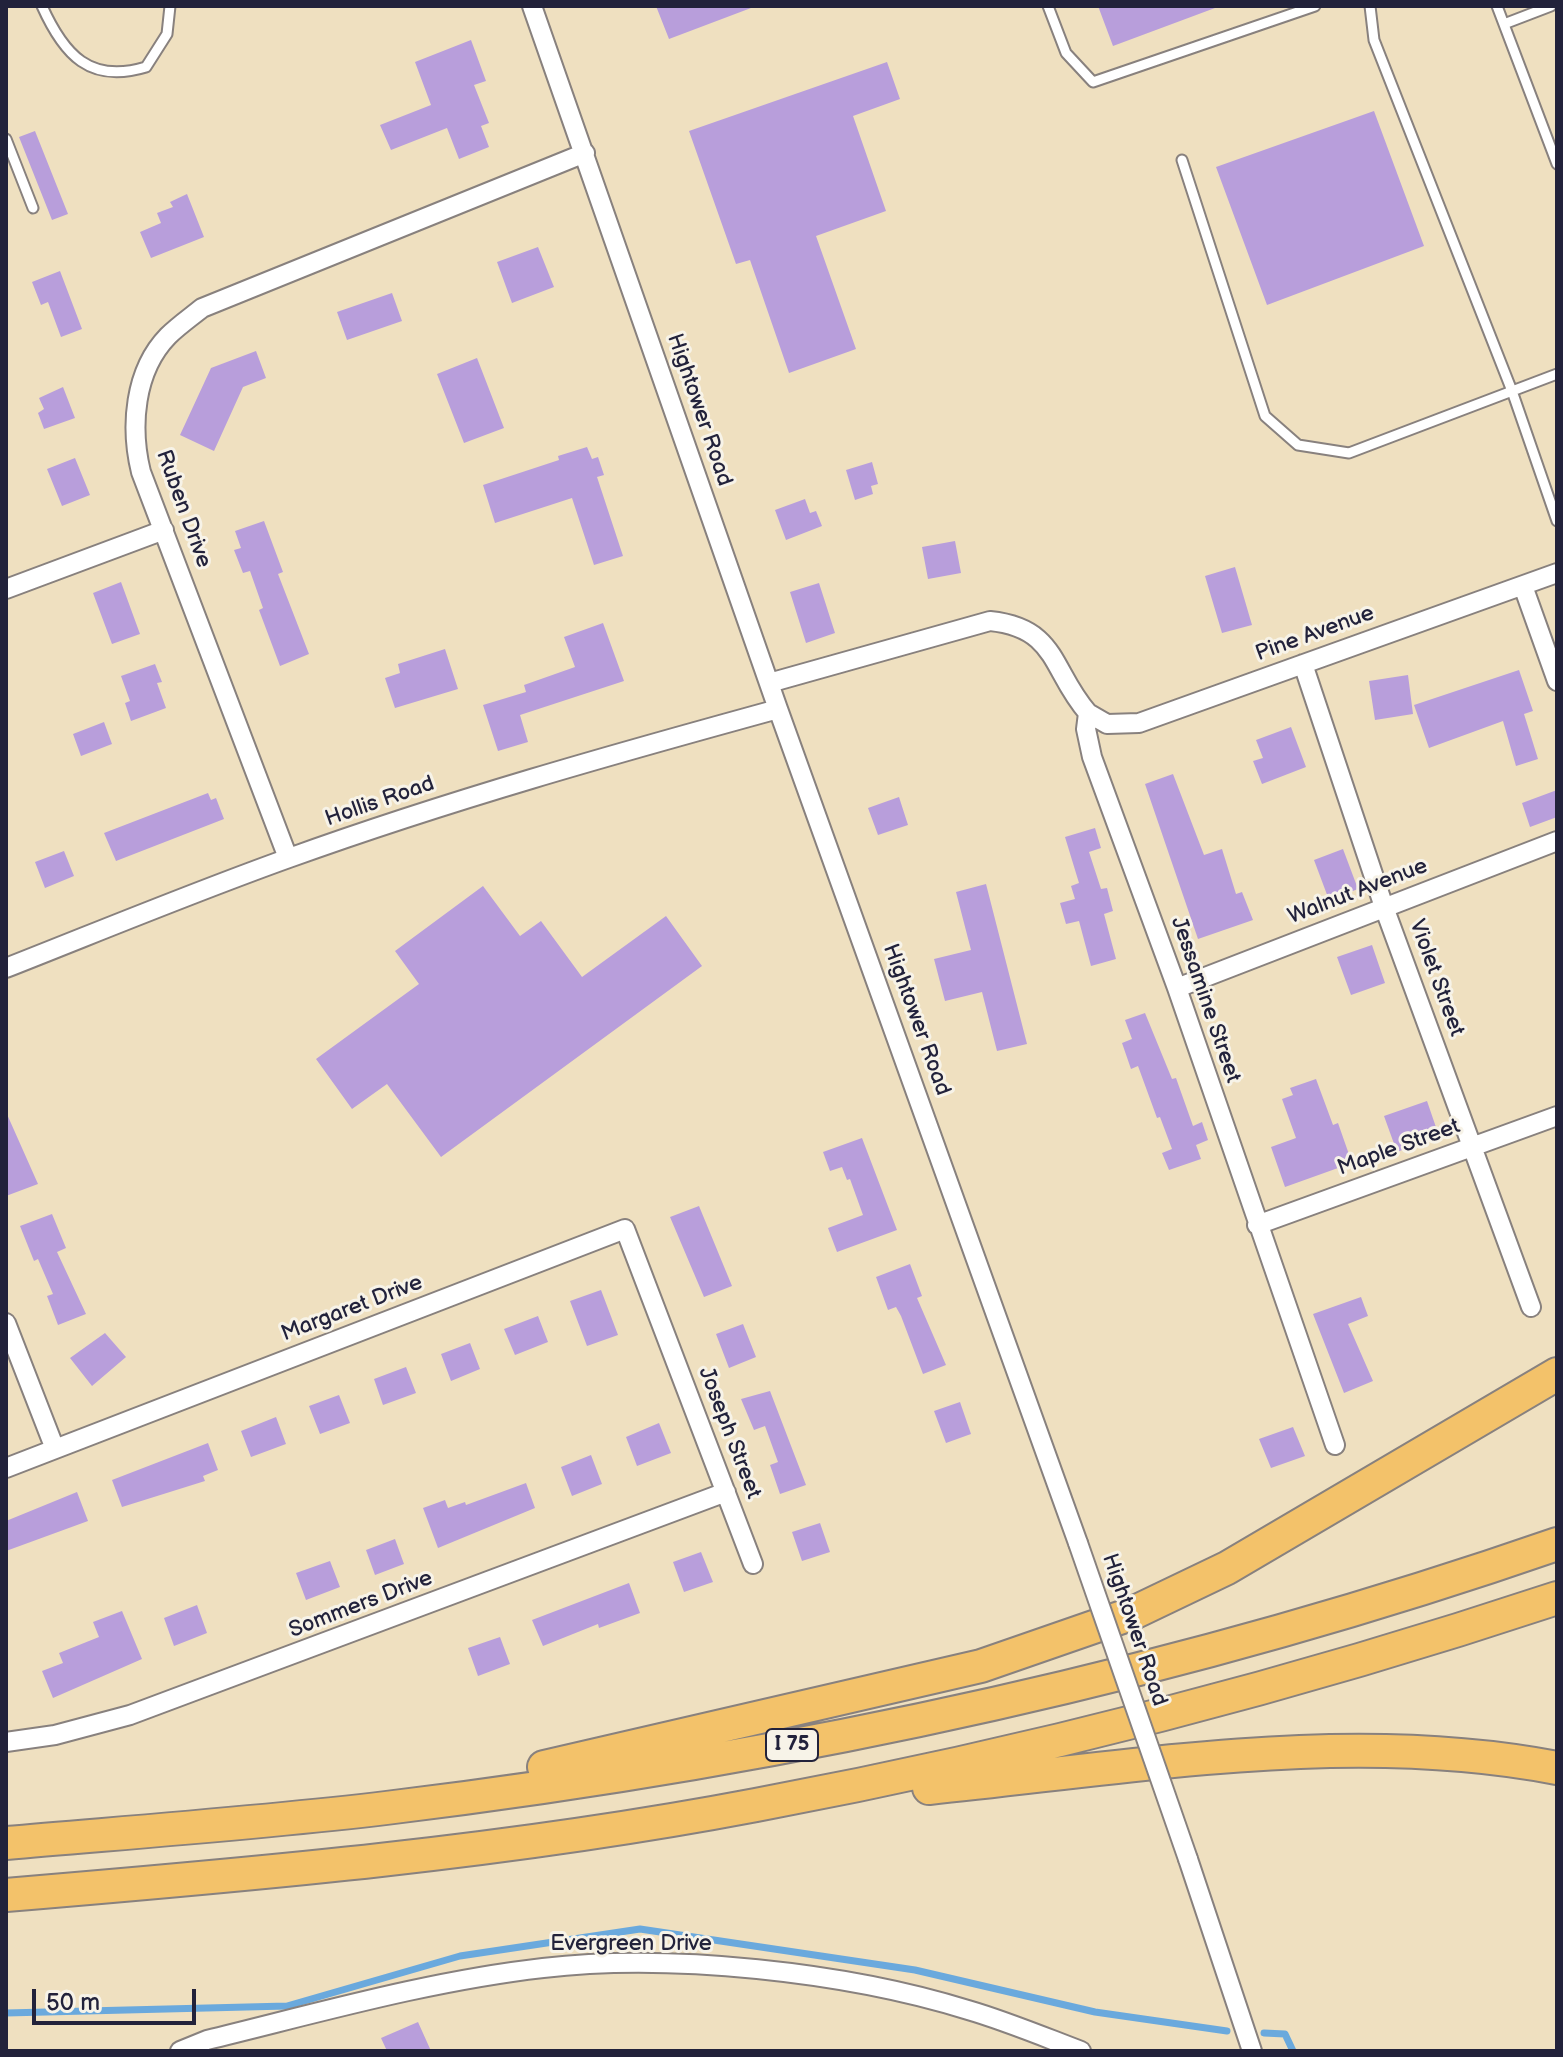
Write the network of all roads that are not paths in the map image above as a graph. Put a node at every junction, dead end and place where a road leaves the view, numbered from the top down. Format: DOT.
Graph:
graph roads {
  1 [pos="42,6"];
  2 [pos="170,6"];
  3 [pos="532,6"];
  4 [pos="1048,6"];
  5 [pos="1315,6"];
  6 [pos="1370,6"];
  7 [pos="1497,6"];
  8 [pos="1551,6"];
  9 [pos="1504,24"];
  10 [pos="6,139"];
  11 [pos="585,153"];
  12 [pos="1182,160"];
  13 [pos="1557,164"];
  14 [pos="33,208"];
  15 [pos="1557,374"];
  16 [pos="1512,391"];
  17 [pos="1557,521"];
  18 [pos="164,530"];
  19 [pos="1557,573"];
  20 [pos="1523,586"];
  21 [pos="6,589"];
  22 [pos="1303,664"];
  23 [pos="1557,681"];
  24 [pos="769,683"];
  25 [pos="778,709"];
  26 [pos="1088,713"];
  27 [pos="1557,841"];
  28 [pos="288,858"];
  29 [pos="1384,907"];
  30 [pos="6,968"];
  31 [pos="1177,988"];
  32 [pos="1557,1116"];
  33 [pos="1473,1147"];
  34 [pos="1257,1225"];
  35 [pos="1531,1307"];
  36 [pos="659,1319"];
  37 [pos="6,1323"];
  38 [pos="1557,1374"];
  39 [pos="1335,1445"];
  40 [pos="55,1449"];
  41 [pos="6,1468"];
  42 [pos="726,1492"];
  43 [pos="1557,1544"];
  44 [pos="753,1564"];
  45 [pos="1557,1598"];
  46 [pos="6,1742"];
  47 [pos="1557,1768"];
  48 [pos="755,1806"];
  49 [pos="385,1808"];
  50 [pos="6,1843"];
  51 [pos="6,1895"];
  52 [pos="180,2051"];
  53 [pos="1081,2051"];
  54 [pos="1252,2051"];
  1 -- 2 [label="lane"];
  3 -- 11 [label="street, Hightower Road"];
  4 -- 5 [label="lane"];
  6 -- 16 [label="lane"];
  7 -- 9 [label="lane"];
  8 -- 9 [label="lane"];
  9 -- 13 [label="lane"];
  10 -- 14 [label="lane"];
  11 -- 18 [label="street, Ruben Drive"];
  11 -- 24 [label="street, Hightower Road"];
  12 -- 16 [label="lane"];
  15 -- 16 [label="lane"];
  16 -- 17 [label="lane"];
  18 -- 21 [label="street"];
  18 -- 28 [label="street, Ruben Drive"];
  19 -- 20 [label="street, Pine Avenue"];
  20 -- 22 [label="street, Pine Avenue"];
  20 -- 23 [label="street"];
  22 -- 26 [label="street, Pine Avenue"];
  22 -- 29 [label="street, Violet Street"];
  24 -- 25 [label="street, Hightower Road"];
  24 -- 26 [label="street, Jessamine Street"];
  25 -- 28 [label="street, Hollis Road"];
  25 -- 54 [label="street, Hightower Road, bridge"];
  26 -- 31 [label="street, Jessamine Street"];
  27 -- 29 [label="street, Walnut Avenue"];
  28 -- 30 [label="street, Hollis Road"];
  29 -- 31 [label="street, Walnut Avenue"];
  29 -- 33 [label="street, Violet Street"];
  31 -- 34 [label="street, Jessamine Street"];
  32 -- 33 [label="street, Maple Street"];
  33 -- 34 [label="street, Maple Street"];
  33 -- 35 [label="street, Violet Street"];
  34 -- 39 [label="street, Jessamine Street"];
  36 -- 40 [label="street, Margaret Drive"];
  36 -- 42 [label="street, Joseph Street"];
  37 -- 40 [label="street"];
  38 -- 49 [label="highway"];
  40 -- 41 [label="street, Margaret Drive"];
  42 -- 44 [label="street, Joseph Street"];
  42 -- 46 [label="street, Sommers Drive"];
  43 -- 49 [label="highway, I 75"];
  45 -- 48 [label="highway, I 75"];
  47 -- 48 [label="highway"];
  48 -- 51 [label="highway, I 75"];
  49 -- 50 [label="highway, I 75"];
  52 -- 53 [label="street, Evergreen Drive"];
}
